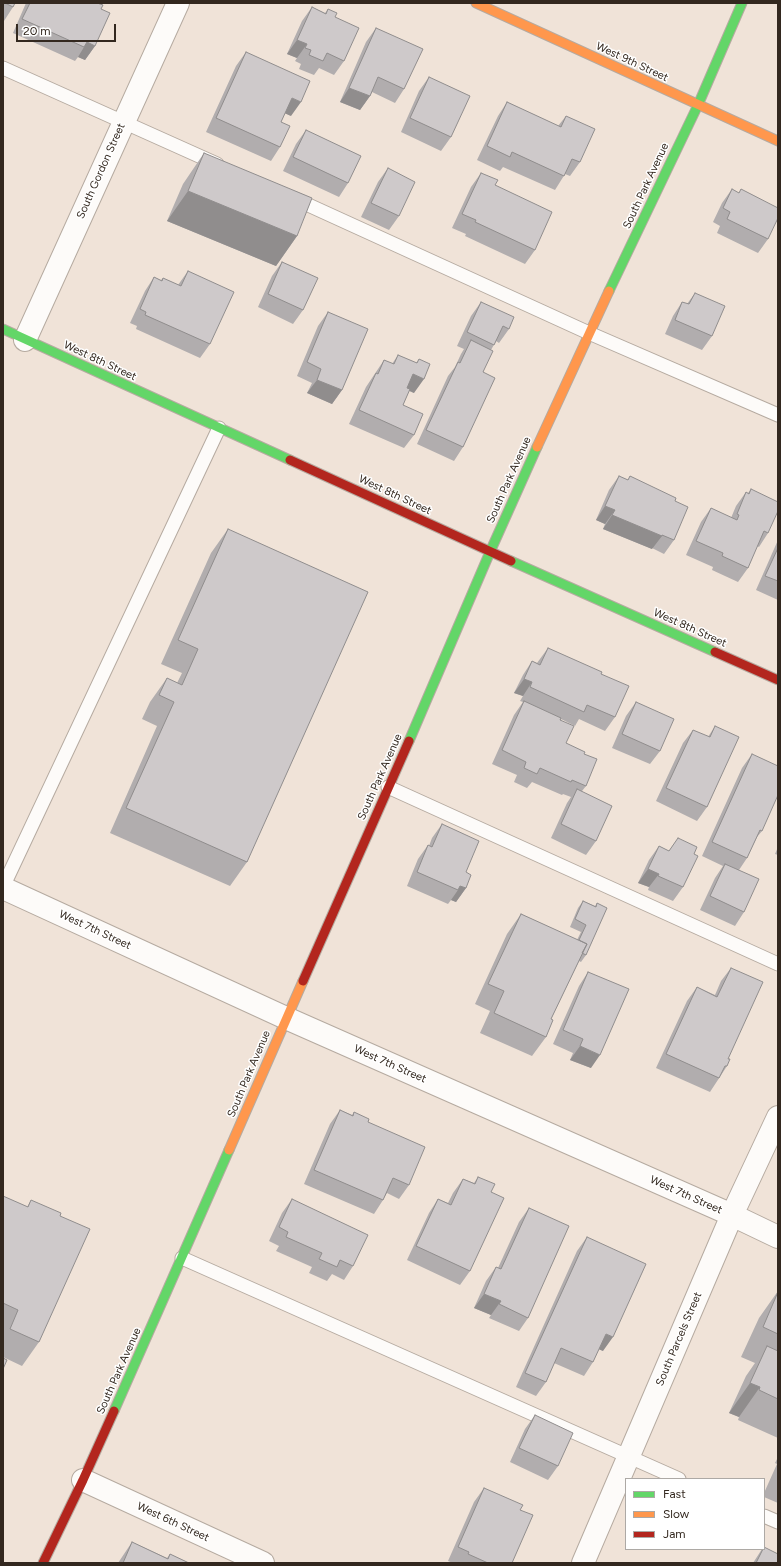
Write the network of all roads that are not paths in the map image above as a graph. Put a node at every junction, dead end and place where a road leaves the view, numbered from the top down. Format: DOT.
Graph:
graph roads {
  1 [pos="178,3"];
  2 [pos="476,3"];
  3 [pos="742,3"];
  4 [pos="3,68"];
  5 [pos="698,105"];
  6 [pos="124,122"];
  7 [pos="778,141"];
  8 [pos="226,168"];
  9 [pos="284,194"];
  10 [pos="3,330"];
  11 [pos="589,333"];
  12 [pos="25,340"];
  13 [pos="778,415"];
  14 [pos="219,428"];
  15 [pos="490,552"];
  16 [pos="778,680"];
  17 [pos="388,787"];
  18 [pos="3,888"];
  19 [pos="778,964"];
  20 [pos="286,1018"];
  21 [pos="778,1117"];
  22 [pos="732,1215"];
  23 [pos="778,1237"];
  24 [pos="182,1258"];
  25 [pos="629,1457"];
  26 [pos="677,1478"];
  27 [pos="83,1480"];
  28 [pos="765,1516"];
  29 [pos="778,1522"];
  30 [pos="43,1563"];
  31 [pos="262,1563"];
  32 [pos="583,1563"];
  1 -- 6 [label="street, South Gordon Street"];
  2 -- 5 [label="street, West 9th Street"];
  3 -- 5 [label="street, South Park Avenue"];
  4 -- 6 [label="lane"];
  5 -- 7 [label="street, West 9th Street"];
  5 -- 11 [label="street, South Park Avenue"];
  6 -- 8 [label="lane"];
  6 -- 12 [label="street, South Gordon Street"];
  9 -- 11 [label="lane"];
  10 -- 12 [label="street, West 8th Street"];
  11 -- 13 [label="lane"];
  11 -- 15 [label="street, South Park Avenue"];
  12 -- 14 [label="street, West 8th Street"];
  14 -- 15 [label="street, West 8th Street"];
  14 -- 18 [label="lane"];
  15 -- 16 [label="street, West 8th Street"];
  15 -- 17 [label="street, South Park Avenue"];
  17 -- 19 [label="lane"];
  17 -- 20 [label="street, South Park Avenue"];
  18 -- 20 [label="street, West 7th Street"];
  20 -- 22 [label="street, West 7th Street"];
  20 -- 24 [label="street, South Park Avenue"];
  21 -- 22 [label="street, South Parcels Street"];
  22 -- 23 [label="street, West 7th Street"];
  22 -- 25 [label="street, South Parcels Street"];
  24 -- 25 [label="lane"];
  24 -- 27 [label="street, South Park Avenue"];
  25 -- 26 [label="lane"];
  25 -- 32 [label="street, South Parcels Street"];
  27 -- 30 [label="street, South Park Avenue"];
  27 -- 31 [label="street, West 6th Street"];
  28 -- 29 [label="lane"];
}
